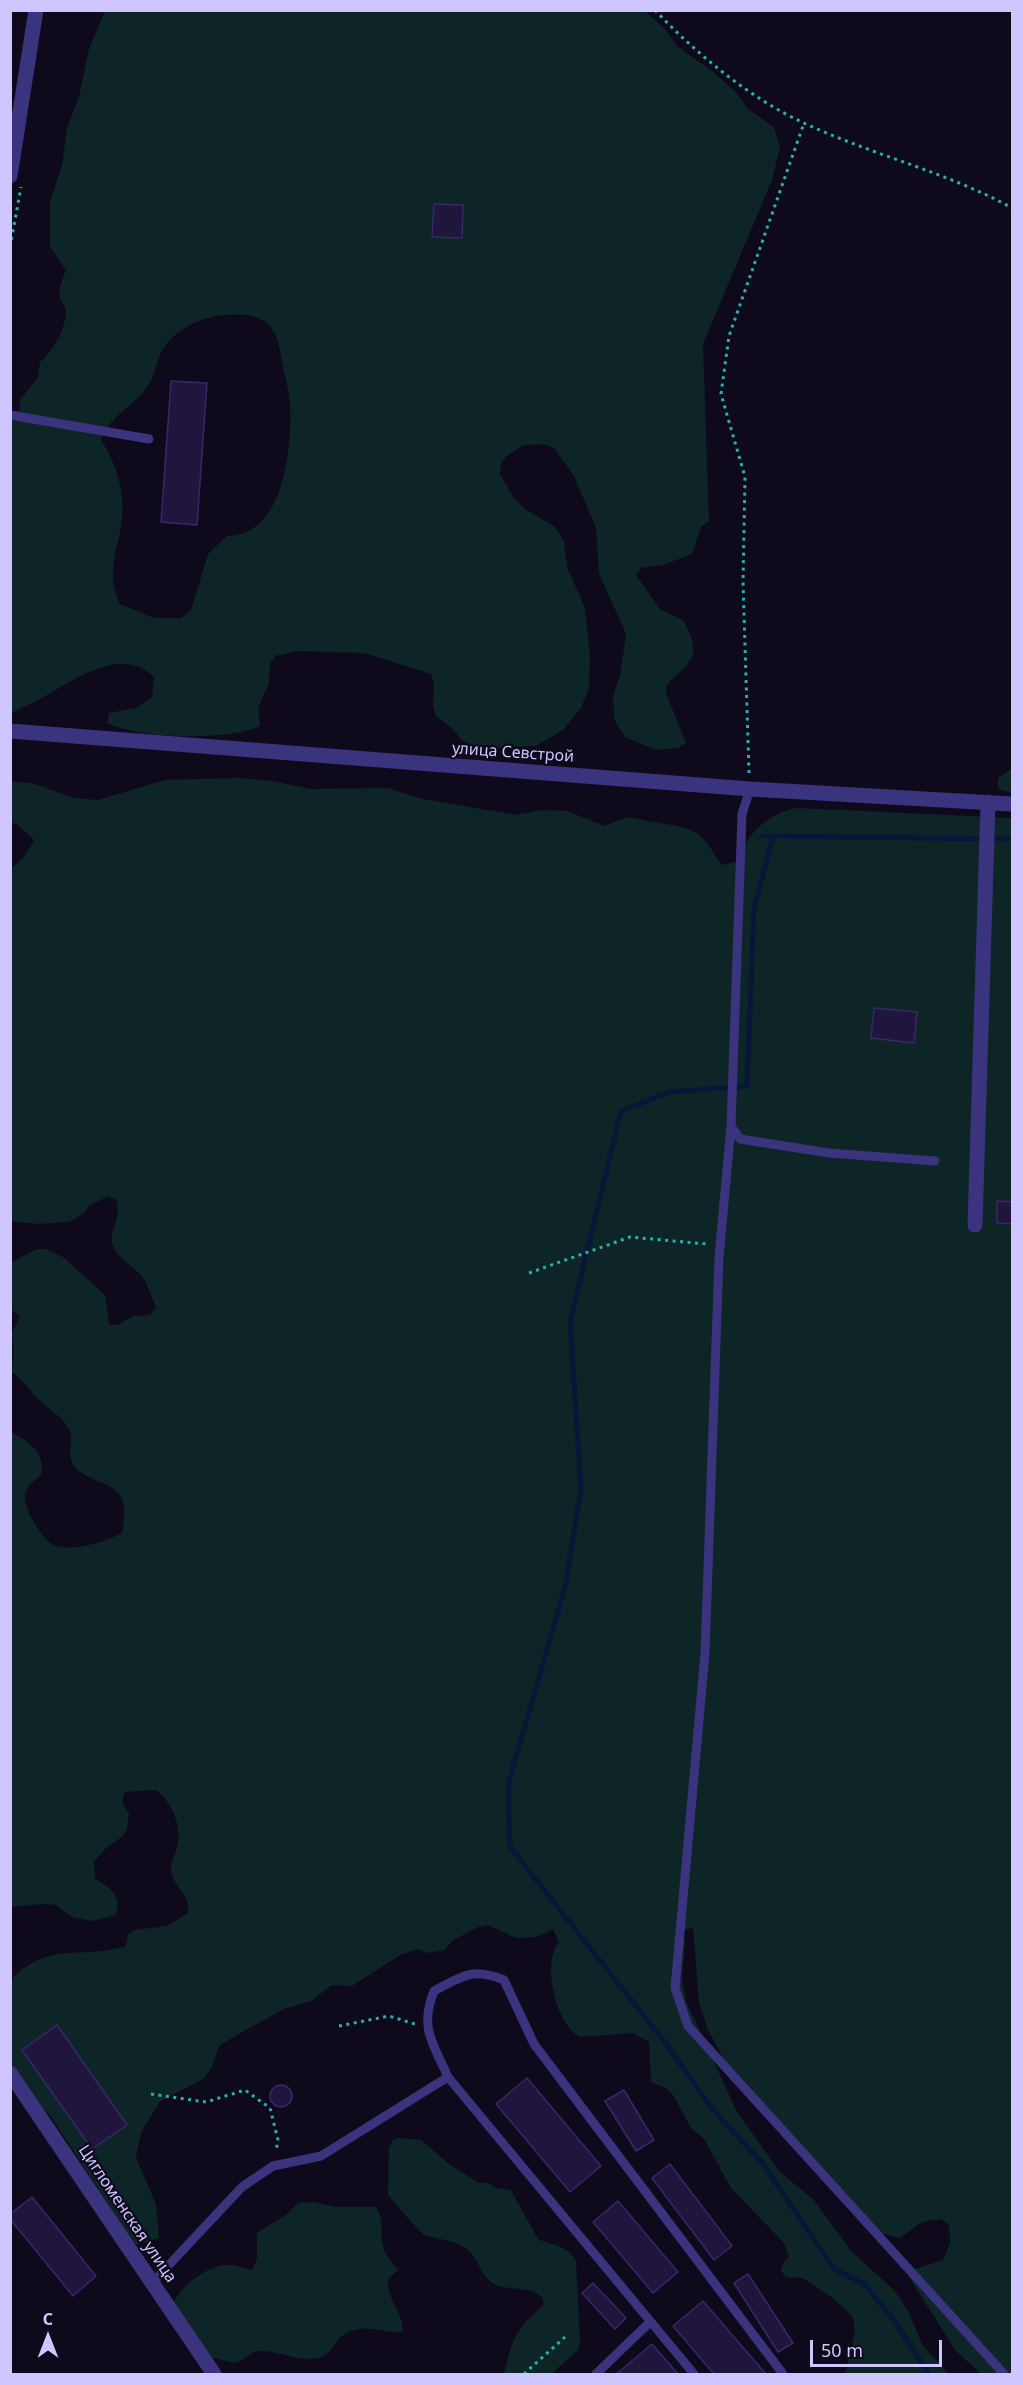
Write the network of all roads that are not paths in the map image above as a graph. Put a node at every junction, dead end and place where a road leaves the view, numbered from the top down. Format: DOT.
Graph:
graph roads {
  1 [pos="36,10"];
  2 [pos="10,176"];
  3 [pos="10,415"];
  4 [pos="149,439"];
  5 [pos="10,731"];
  6 [pos="750,789"];
  7 [pos="988,802"];
  8 [pos="1012,804"];
  9 [pos="731,1126"];
  10 [pos="935,1161"];
  11 [pos="975,1225"];
  12 [pos="10,2073"];
  13 [pos="448,2077"];
  14 [pos="152,2283"];
  15 [pos="650,2322"];
  16 [pos="214,2374"];
  17 [pos="596,2374"];
  18 [pos="694,2374"];
  19 [pos="783,2374"];
  20 [pos="1004,2374"];
  1 -- 2 [label="street"];
  3 -- 4 [label="lane"];
  5 -- 6 [label="street, улица Севстрой"];
  6 -- 7 [label="street, улица Севстрой"];
  6 -- 9 [label="lane"];
  7 -- 8 [label="street, улица Севстрой"];
  7 -- 11 [label="street"];
  9 -- 10 [label="lane"];
  9 -- 20 [label="lane"];
  12 -- 14 [label="street, Цигломенская улица"];
  13 -- 14 [label="lane"];
  13 -- 15 [label="lane"];
  13 -- 19 [label="lane"];
  14 -- 16 [label="street, Цигломенская улица"];
  15 -- 17 [label="lane"];
  15 -- 18 [label="lane"];
}
